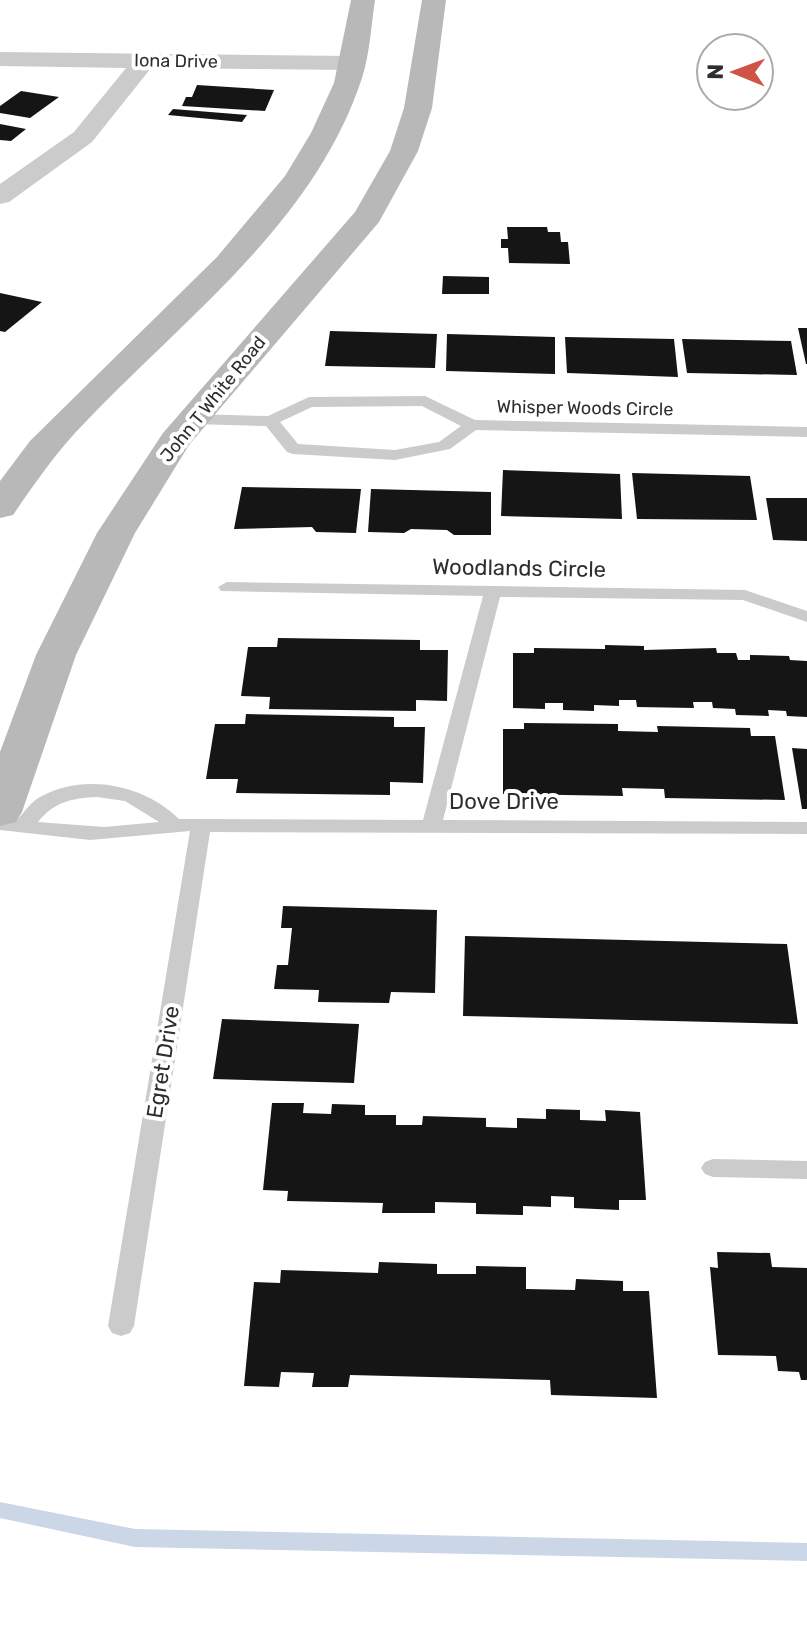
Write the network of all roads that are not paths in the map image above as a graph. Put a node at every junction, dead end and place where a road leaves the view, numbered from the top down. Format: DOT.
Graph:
graph roads {
  1 [pos="363,0"];
  2 [pos="434,0"];
  3 [pos="0,59"];
  4 [pos="144,61"];
  5 [pos="352,63"];
  6 [pos="0,196"];
  7 [pos="192,419"];
  8 [pos="271,421"];
  9 [pos="472,425"];
  10 [pos="807,432"];
  11 [pos="0,507"];
  12 [pos="227,587"];
  13 [pos="493,591"];
  14 [pos="807,617"];
  15 [pos="13,818"];
  16 [pos="0,824"];
  17 [pos="432,824"];
  18 [pos="174,825"];
  19 [pos="201,825"];
  20 [pos="807,828"];
  21 [pos="713,1168"];
  22 [pos="807,1170"];
  23 [pos="121,1326"];
  1 -- 5 [label="main road"];
  2 -- 7 [label="main road, John T White Road"];
  3 -- 4 [label="street, Iona Drive"];
  4 -- 5 [label="street, Iona Drive"];
  4 -- 6 [label="street"];
  5 -- 11 [label="main road"];
  7 -- 8 [label="lane"];
  7 -- 15 [label="main road, John T White Road"];
  8 -- 9 [label="lane"];
  8 -- 9 [label="lane, Whisper Woods Circle"];
  9 -- 10 [label="lane, Whisper Woods Circle"];
  12 -- 13 [label="lane, Woodlands Circle"];
  13 -- 14 [label="lane, Woodlands Circle"];
  13 -- 17 [label="lane"];
  15 -- 16 [label="lane"];
  15 -- 18 [label="lane"];
  15 -- 18 [label="lane"];
  17 -- 19 [label="lane, Dove Drive"];
  17 -- 20 [label="lane, Dove Drive"];
  18 -- 19 [label="lane"];
  19 -- 23 [label="lane, Egret Drive"];
  21 -- 22 [label="lane"];
}
